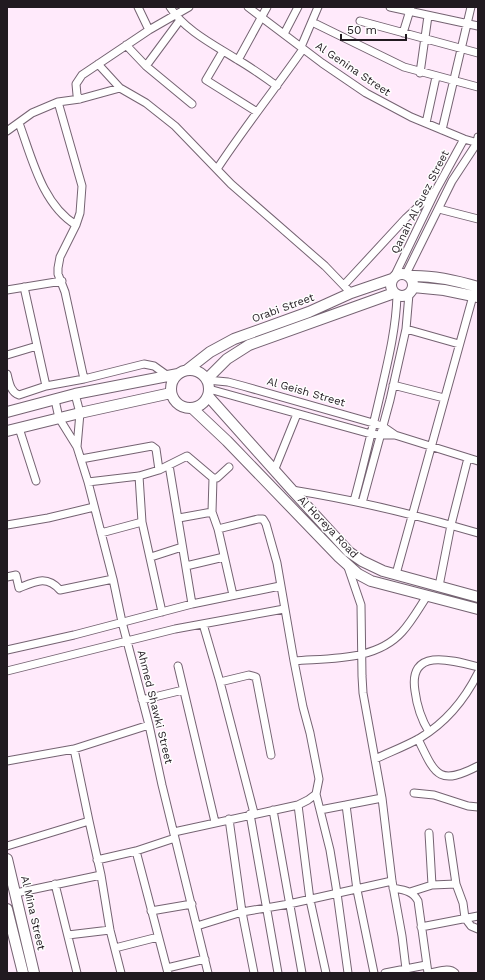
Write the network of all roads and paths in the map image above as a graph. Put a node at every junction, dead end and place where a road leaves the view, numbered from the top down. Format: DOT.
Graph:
graph roads {
  1 [pos="138,7"];
  2 [pos="170,7"];
  3 [pos="189,7"];
  4 [pos="248,7"];
  5 [pos="267,7"];
  6 [pos="298,7"];
  7 [pos="318,7"];
  8 [pos="390,7"];
  9 [pos="471,7"];
  10 [pos="411,9"];
  11 [pos="174,14"];
  12 [pos="262,16"];
  13 [pos="428,16"];
  14 [pos="180,20"];
  15 [pos="360,21"];
  16 [pos="312,22"];
  17 [pos="468,24"];
  18 [pos="478,26"];
  19 [pos="149,30"];
  20 [pos="403,33"];
  21 [pos="284,34"];
  22 [pos="425,38"];
  23 [pos="126,45"];
  24 [pos="302,48"];
  25 [pos="461,49"];
  26 [pos="223,52"];
  27 [pos="478,53"];
  28 [pos="238,60"];
  29 [pos="98,64"];
  30 [pos="146,66"];
  31 [pos="420,72"];
  32 [pos="436,77"];
  33 [pos="454,81"];
  34 [pos="277,86"];
  35 [pos="478,87"];
  36 [pos="120,88"];
  37 [pos="80,99"];
  38 [pos="58,102"];
  39 [pos="192,104"];
  40 [pos="257,112"];
  41 [pos="19,123"];
  42 [pos="426,123"];
  43 [pos="7,130"];
  44 [pos="442,130"];
  45 [pos="464,139"];
  46 [pos="478,141"];
  47 [pos="217,169"];
  48 [pos="436,190"];
  49 [pos="439,209"];
  50 [pos="478,219"];
  51 [pos="76,225"];
  52 [pos="407,275"];
  53 [pos="393,277"];
  54 [pos="62,281"];
  55 [pos="344,285"];
  56 [pos="24,287"];
  57 [pos="7,290"];
  58 [pos="411,291"];
  59 [pos="351,293"];
  60 [pos="476,293"];
  61 [pos="396,294"];
  62 [pos="406,329"];
  63 [pos="459,344"];
  64 [pos="37,346"];
  65 [pos="7,355"];
  66 [pos="177,373"];
  67 [pos="7,374"];
  68 [pos="84,379"];
  69 [pos="393,385"];
  70 [pos="46,386"];
  71 [pos="208,386"];
  72 [pos="76,394"];
  73 [pos="171,394"];
  74 [pos="444,398"];
  75 [pos="56,400"];
  76 [pos="192,408"];
  77 [pos="7,412"];
  78 [pos="80,413"];
  79 [pos="298,414"];
  80 [pos="59,418"];
  81 [pos="373,423"];
  82 [pos="382,426"];
  83 [pos="19,428"];
  84 [pos="7,431"];
  85 [pos="372,434"];
  86 [pos="380,435"];
  87 [pos="395,435"];
  88 [pos="431,446"];
  89 [pos="77,447"];
  90 [pos="468,458"];
  91 [pos="81,459"];
  92 [pos="478,462"];
  93 [pos="169,465"];
  94 [pos="229,467"];
  95 [pos="159,470"];
  96 [pos="274,471"];
  97 [pos="139,476"];
  98 [pos="213,478"];
  99 [pos="36,481"];
  100 [pos="88,482"];
  101 [pos="292,490"];
  102 [pos="354,502"];
  103 [pos="362,503"];
  104 [pos="94,507"];
  105 [pos="212,512"];
  106 [pos="412,514"];
  107 [pos="179,518"];
  108 [pos="142,522"];
  109 [pos="7,525"];
  110 [pos="451,525"];
  111 [pos="218,529"];
  112 [pos="100,533"];
  113 [pos="478,533"];
  114 [pos="182,547"];
  115 [pos="151,557"];
  116 [pos="224,557"];
  117 [pos="186,566"];
  118 [pos="348,566"];
  119 [pos="396,574"];
  120 [pos="7,577"];
  121 [pos="113,578"];
  122 [pos="280,586"];
  123 [pos="439,586"];
  124 [pos="234,595"];
  125 [pos="427,596"];
  126 [pos="478,597"];
  127 [pos="192,604"];
  128 [pos="284,609"];
  129 [pos="478,609"];
  130 [pos="162,612"];
  131 [pos="122,622"];
  132 [pos="203,624"];
  133 [pos="127,642"];
  134 [pos="7,650"];
  135 [pos="361,655"];
  136 [pos="294,662"];
  137 [pos="178,666"];
  138 [pos="478,667"];
  139 [pos="7,671"];
  140 [pos="478,673"];
  141 [pos="220,682"];
  142 [pos="183,690"];
  143 [pos="142,700"];
  144 [pos="149,725"];
  145 [pos="429,732"];
  146 [pos="418,739"];
  147 [pos="74,749"];
  148 [pos="271,755"];
  149 [pos="375,759"];
  150 [pos="7,760"];
  151 [pos="478,766"];
  152 [pos="414,793"];
  153 [pos="316,794"];
  154 [pos="382,798"];
  155 [pos="298,805"];
  156 [pos="346,805"];
  157 [pos="478,807"];
  158 [pos="273,810"];
  159 [pos="320,810"];
  160 [pos="252,814"];
  161 [pos="229,819"];
  162 [pos="89,821"];
  163 [pos="215,822"];
  164 [pos="429,832"];
  165 [pos="175,835"];
  166 [pos="449,836"];
  167 [pos="7,846"];
  168 [pos="136,850"];
  169 [pos="7,859"];
  170 [pos="97,860"];
  171 [pos="101,875"];
  172 [pos="55,884"];
  173 [pos="393,884"];
  174 [pos="456,884"];
  175 [pos="432,885"];
  176 [pos="357,890"];
  177 [pos="410,892"];
  178 [pos="16,893"];
  179 [pos="337,893"];
  180 [pos="310,900"];
  181 [pos="192,904"];
  182 [pos="289,904"];
  183 [pos="266,908"];
  184 [pos="7,909"];
  185 [pos="151,912"];
  186 [pos="242,912"];
  187 [pos="478,916"];
  188 [pos="465,918"];
  189 [pos="197,926"];
  190 [pos="421,926"];
  191 [pos="478,929"];
  192 [pos="110,930"];
  193 [pos="68,935"];
  194 [pos="158,937"];
  195 [pos="115,948"];
  196 [pos="204,959"];
  197 [pos="426,965"];
  198 [pos="167,971"];
  199 [pos="402,971"];
  200 [pos="23,973"];
  201 [pos="34,973"];
  202 [pos="77,973"];
  203 [pos="121,973"];
  204 [pos="208,973"];
  205 [pos="254,973"];
  206 [pos="278,973"];
  207 [pos="302,973"];
  208 [pos="326,973"];
  209 [pos="348,973"];
  210 [pos="374,973"];
  211 [pos="385,973"];
  212 [pos="429,973"];
  213 [pos="455,973"];
  1 -- 19 [label="street"];
  2 -- 11 [label="street"];
  3 -- 11 [label="street"];
  4 -- 12 [label="street, Al Genina Street"];
  5 -- 12 [label="street"];
  6 -- 21 [label="street"];
  7 -- 16 [label="street"];
  8 -- 10 [label="street"];
  9 -- 17 [label="street"];
  10 -- 13 [label="street"];
  10 -- 20 [label="street"];
  11 -- 14 [label="street"];
  11 -- 19 [label="street"];
  12 -- 21 [label="street, Al Genina Street"];
  12 -- 28 [label="street"];
  13 -- 17 [label="street"];
  13 -- 22 [label="street"];
  14 -- 26 [label="street"];
  14 -- 30 [label="street"];
  15 -- 20 [label="street"];
  16 -- 24 [label="street"];
  16 -- 31 [label="street"];
  17 -- 18 [label="street"];
  17 -- 25 [label="street"];
  19 -- 23 [label="street"];
  20 -- 22 [label="street"];
  21 -- 24 [label="street, Al Genina Street"];
  22 -- 25 [label="street"];
  22 -- 31 [label="street"];
  23 -- 29 [label="street"];
  23 -- 30 [label="street"];
  24 -- 34 [label="street"];
  24 -- 42 [label="street, Al Genina Street"];
  25 -- 27 [label="street"];
  25 -- 33 [label="street"];
  26 -- 28 [label="street"];
  26 -- 40 [label="street"];
  28 -- 34 [label="street"];
  29 -- 36 [label="street"];
  29 -- 37 [label="street"];
  30 -- 39 [label="street"];
  31 -- 32 [label="street"];
  32 -- 33 [label="street"];
  32 -- 42 [label="street"];
  33 -- 35 [label="street"];
  33 -- 44 [label="street"];
  34 -- 40 [label="street"];
  36 -- 37 [label="street"];
  36 -- 47 [label="street"];
  37 -- 38 [label="street"];
  38 -- 41 [label="street"];
  38 -- 51 [label="street"];
  40 -- 47 [label="street"];
  41 -- 43 [label="street"];
  41 -- 51 [label="street"];
  42 -- 44 [label="street, Al Genina Street"];
  44 -- 45 [label="street, Al Genina Street"];
  45 -- 46 [label="street, Al Genina Street"];
  45 -- 48 [label="street, Qanah Al Suez Street"];
  46 -- 49 [label="street, Qanah Al Suez Street"];
  47 -- 55 [label="street"];
  48 -- 53 [label="street, Qanah Al Suez Street"];
  48 -- 55 [label="street"];
  49 -- 50 [label="street"];
  49 -- 52 [label="street, Qanah Al Suez Street"];
  51 -- 54 [label="street"];
  52 -- 53 [label="main road"];
  52 -- 58 [label="main road"];
  52 -- 60 [label="main road"];
  53 -- 59 [label="main road, Orabi Street"];
  53 -- 61 [label="main road"];
  54 -- 56 [label="street"];
  54 -- 68 [label="street"];
  55 -- 59 [label="street"];
  56 -- 57 [label="street"];
  56 -- 64 [label="street"];
  58 -- 60 [label="main road"];
  58 -- 61 [label="main road"];
  58 -- 62 [label="street"];
  59 -- 66 [label="main road, Orabi Street"];
  60 -- 63 [label="street"];
  61 -- 71 [label="main road, Orabi Street"];
  61 -- 81 [label="street"];
  62 -- 63 [label="street"];
  62 -- 69 [label="street"];
  63 -- 74 [label="street"];
  64 -- 65 [label="street"];
  64 -- 70 [label="street"];
  66 -- 68 [label="street"];
  66 -- 71 [label="main road"];
  66 -- 72 [label="main road"];
  66 -- 73 [label="main road"];
  67 -- 70 [label="street"];
  68 -- 70 [label="street"];
  69 -- 74 [label="street"];
  69 -- 82 [label="street"];
  71 -- 76 [label="main road"];
  71 -- 79 [label="street, Al Geish Street"];
  71 -- 81 [label="street, Al Geish Street"];
  71 -- 96 [label="main road, Al Horeya Road"];
  72 -- 75 [label="main road"];
  72 -- 78 [label="street, Ahmed Shawki Street"];
  73 -- 76 [label="main road"];
  73 -- 78 [label="main road"];
  74 -- 88 [label="street"];
  75 -- 77 [label="main road"];
  75 -- 80 [label="street"];
  76 -- 118 [label="main road, Al Horeya Road"];
  78 -- 80 [label="main road"];
  78 -- 89 [label="street, Ahmed Shawki Street"];
  79 -- 85 [label="street, Al Geish Street"];
  79 -- 96 [label="street"];
  80 -- 83 [label="main road"];
  80 -- 89 [label="street, Ahmed Shawki Street"];
  81 -- 82 [label="street, Al Geish Street"];
  81 -- 85 [label="street"];
  82 -- 86 [label="street"];
  82 -- 87 [label="street, Al Geish Street"];
  83 -- 84 [label="main road"];
  83 -- 99 [label="street"];
  85 -- 86 [label="street, Al Geish Street"];
  85 -- 102 [label="street"];
  86 -- 87 [label="street, Al Geish Street"];
  86 -- 103 [label="street"];
  87 -- 88 [label="street, Al Geish Street"];
  88 -- 90 [label="street, Al Geish Street"];
  88 -- 106 [label="street"];
  89 -- 91 [label="street, Ahmed Shawki Street"];
  90 -- 92 [label="street, Al Geish Street"];
  90 -- 110 [label="street"];
  91 -- 95 [label="street"];
  91 -- 100 [label="street, Ahmed Shawki Street"];
  93 -- 95 [label="street"];
  93 -- 98 [label="street"];
  93 -- 107 [label="street"];
  94 -- 98 [label="street"];
  95 -- 97 [label="street"];
  96 -- 101 [label="main road, Al Horeya Road"];
  97 -- 100 [label="street"];
  97 -- 108 [label="street"];
  98 -- 105 [label="street"];
  100 -- 104 [label="street, Ahmed Shawki Street"];
  101 -- 102 [label="street"];
  101 -- 119 [label="main road, Al Horeya Road"];
  102 -- 103 [label="street"];
  103 -- 106 [label="street"];
  104 -- 109 [label="street"];
  104 -- 112 [label="street, Ahmed Shawki Street"];
  105 -- 107 [label="street"];
  105 -- 111 [label="street"];
  106 -- 110 [label="street"];
  106 -- 119 [label="street"];
  107 -- 114 [label="street"];
  108 -- 112 [label="street"];
  108 -- 115 [label="street"];
  110 -- 113 [label="street"];
  110 -- 123 [label="street"];
  111 -- 116 [label="street"];
  111 -- 122 [label="street"];
  112 -- 121 [label="street, Ahmed Shawki Street"];
  114 -- 115 [label="street"];
  114 -- 117 [label="street"];
  115 -- 130 [label="street"];
  116 -- 117 [label="street"];
  116 -- 124 [label="street"];
  117 -- 127 [label="street"];
  118 -- 125 [label="main road, Al Horeya Road"];
  118 -- 135 [label="street"];
  119 -- 123 [label="main road, Al Horeya Road"];
  120 -- 121 [label="street"];
  121 -- 131 [label="street, Ahmed Shawki Street"];
  122 -- 124 [label="street"];
  122 -- 128 [label="street"];
  123 -- 126 [label="main road, Al Horeya Road"];
  124 -- 127 [label="street"];
  125 -- 129 [label="main road, Al Horeya Road"];
  125 -- 135 [label="street"];
  127 -- 130 [label="street"];
  128 -- 132 [label="street"];
  128 -- 136 [label="street"];
  130 -- 131 [label="street"];
  131 -- 133 [label="street, Ahmed Shawki Street"];
  131 -- 134 [label="street"];
  132 -- 133 [label="street"];
  132 -- 141 [label="street"];
  133 -- 139 [label="street"];
  133 -- 143 [label="street, Ahmed Shawki Street"];
  135 -- 136 [label="street"];
  135 -- 149 [label="street"];
  136 -- 153 [label="street"];
  137 -- 142 [label="street"];
  138 -- 145 [label="street"];
  140 -- 145 [label="street"];
  141 -- 148 [label="street"];
  141 -- 160 [label="street"];
  142 -- 143 [label="street"];
  142 -- 163 [label="street"];
  143 -- 144 [label="street, Ahmed Shawki Street"];
  144 -- 147 [label="street"];
  144 -- 165 [label="street, Ahmed Shawki Street"];
  145 -- 146 [label="street"];
  146 -- 149 [label="street"];
  146 -- 151 [label="street"];
  147 -- 150 [label="street"];
  147 -- 162 [label="street"];
  149 -- 154 [label="street"];
  152 -- 157 [label="street"];
  153 -- 155 [label="street"];
  153 -- 159 [label="street"];
  154 -- 156 [label="street"];
  154 -- 173 [label="street"];
  155 -- 158 [label="street"];
  155 -- 180 [label="street"];
  156 -- 159 [label="street"];
  156 -- 176 [label="street"];
  158 -- 160 [label="street"];
  158 -- 182 [label="street"];
  159 -- 179 [label="street"];
  160 -- 161 [label="street"];
  160 -- 183 [label="street"];
  161 -- 163 [label="street"];
  161 -- 186 [label="street"];
  162 -- 167 [label="street"];
  162 -- 170 [label="street"];
  163 -- 165 [label="street"];
  164 -- 175 [label="street"];
  165 -- 168 [label="street"];
  165 -- 181 [label="street, Ahmed Shawki Street"];
  166 -- 174 [label="street"];
  168 -- 170 [label="street"];
  168 -- 185 [label="street"];
  169 -- 178 [label="main road, Al Mina Street"];
  170 -- 171 [label="street"];
  171 -- 172 [label="street"];
  171 -- 192 [label="street"];
  172 -- 178 [label="street"];
  172 -- 193 [label="street"];
  173 -- 176 [label="street"];
  173 -- 177 [label="street"];
  173 -- 199 [label="street"];
  174 -- 175 [label="street"];
  174 -- 188 [label="street"];
  175 -- 177 [label="street"];
  176 -- 179 [label="street"];
  176 -- 210 [label="street"];
  177 -- 190 [label="street"];
  178 -- 201 [label="main road, Al Mina Street"];
  179 -- 180 [label="street"];
  179 -- 209 [label="street"];
  180 -- 182 [label="street"];
  180 -- 208 [label="street"];
  181 -- 185 [label="street"];
  181 -- 189 [label="street, Ahmed Shawki Street"];
  182 -- 183 [label="street"];
  182 -- 207 [label="street"];
  183 -- 186 [label="street"];
  183 -- 206 [label="street"];
  184 -- 200 [label="main road"];
  185 -- 194 [label="street"];
  186 -- 189 [label="street"];
  186 -- 205 [label="street"];
  187 -- 188 [label="street"];
  188 -- 190 [label="street"];
  188 -- 191 [label="street"];
  189 -- 196 [label="street, Ahmed Shawki Street"];
  190 -- 197 [label="street"];
  192 -- 193 [label="street"];
  192 -- 195 [label="street"];
  193 -- 202 [label="street"];
  194 -- 195 [label="street"];
  194 -- 198 [label="street"];
  195 -- 203 [label="street"];
  196 -- 198 [label="street"];
  196 -- 204 [label="street, Ahmed Shawki Street"];
  197 -- 199 [label="street"];
  197 -- 212 [label="street"];
  199 -- 211 [label="street"];
  212 -- 213 [label="street"];
}
